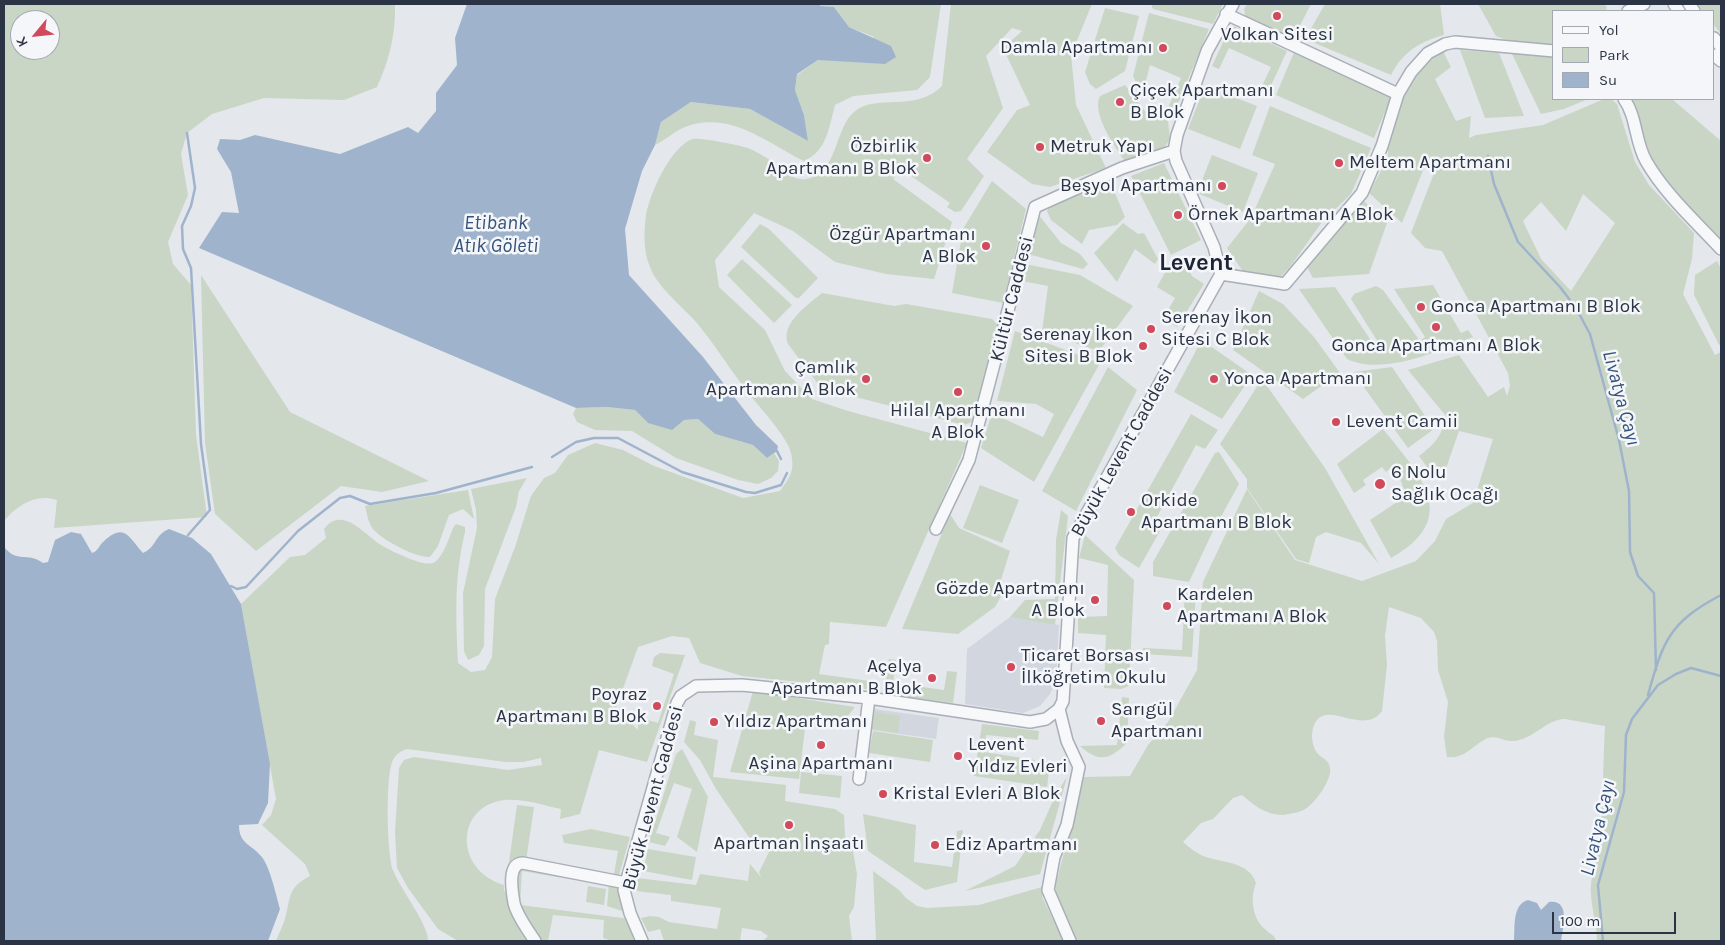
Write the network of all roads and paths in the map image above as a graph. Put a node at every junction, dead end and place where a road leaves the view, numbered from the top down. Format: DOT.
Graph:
graph roads {
  1 [pos="1233,4"];
  2 [pos="1644,4"];
  3 [pos="1630,10"];
  4 [pos="1226,14"];
  5 [pos="1552,51"];
  6 [pos="1398,94"];
  7 [pos="1625,100"];
  8 [pos="1174,152"];
  9 [pos="1721,249"];
  10 [pos="1221,274"];
  11 [pos="936,529"];
  12 [pos="869,698"];
  13 [pos="1059,708"];
  14 [pos="859,779"];
  15 [pos="626,883"];
  16 [pos="535,941"];
  17 [pos="642,941"];
  18 [pos="1070,941"];
  1 -- 4 [label="street"];
  2 -- 3 [label="street"];
  4 -- 6 [label="street"];
  4 -- 8 [label="street"];
  5 -- 6 [label="street"];
  6 -- 10 [label="street"];
  7 -- 9 [label="street"];
  8 -- 10 [label="street"];
  8 -- 11 [label="street, Kültür Caddesi"];
  10 -- 13 [label="street, Büyük Levent Caddesi"];
  12 -- 13 [label="street, Büyük Levent Caddesi"];
  12 -- 14 [label="street"];
  12 -- 15 [label="street, Büyük Levent Caddesi"];
  13 -- 18 [label="street"];
  15 -- 16 [label="street"];
  15 -- 17 [label="street, Büyük Levent Caddesi"];
}
